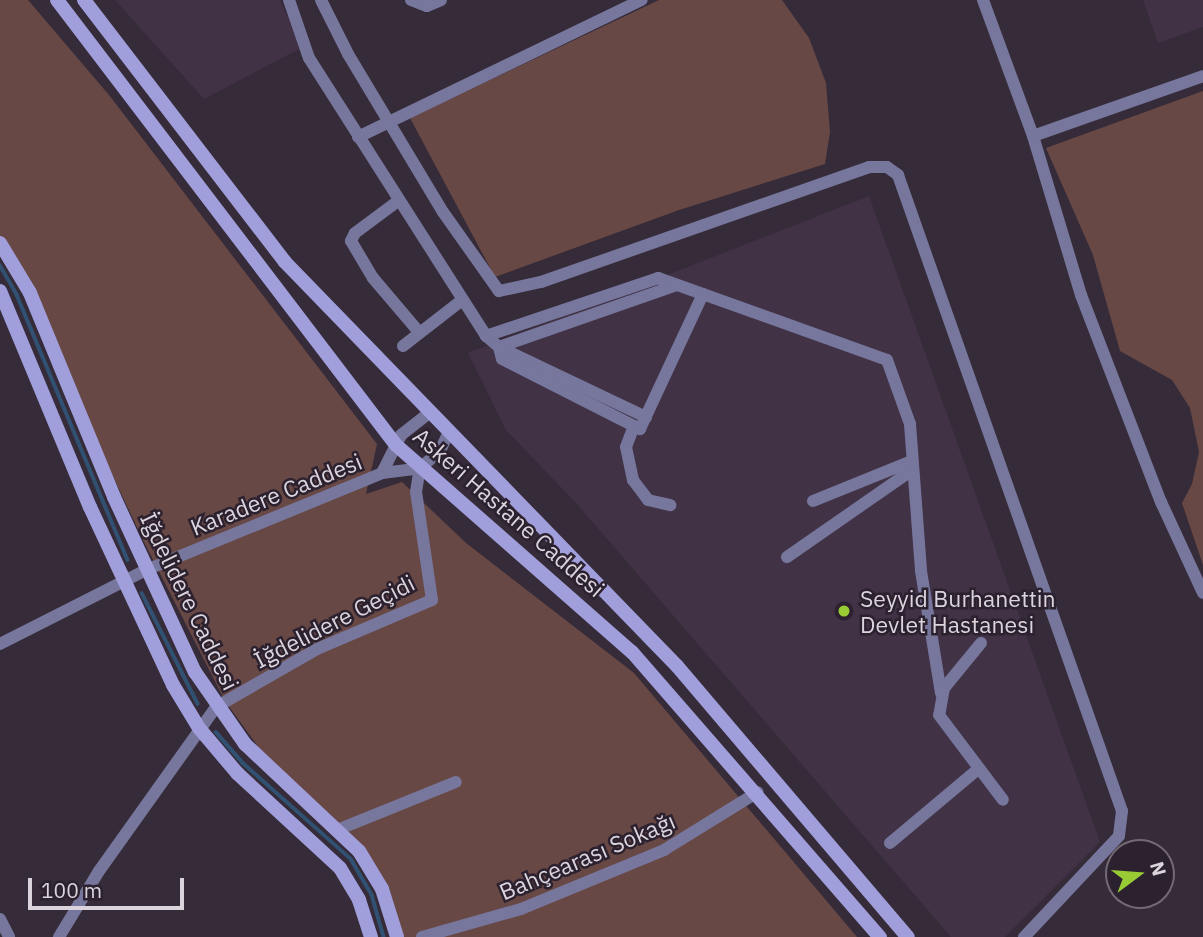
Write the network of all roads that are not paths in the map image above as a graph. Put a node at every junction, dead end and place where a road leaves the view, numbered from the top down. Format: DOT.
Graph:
graph roads {
  1 [pos="57,0"];
  2 [pos="84,0"];
  3 [pos="289,0"];
  4 [pos="411,0"];
  5 [pos="441,0"];
  6 [pos="642,0"];
  7 [pos="983,0"];
  8 [pos="324,2"];
  9 [pos="1203,76"];
  10 [pos="390,120"];
  11 [pos="1033,136"];
  12 [pos="358,138"];
  13 [pos="398,201"];
  14 [pos="0,243"];
  15 [pos="677,285"];
  16 [pos="0,291"];
  17 [pos="703,294"];
  18 [pos="462,300"];
  19 [pos="5,316"];
  20 [pos="419,332"];
  21 [pos="486,336"];
  22 [pos="403,346"];
  23 [pos="499,347"];
  24 [pos="429,412"];
  25 [pos="646,417"];
  26 [pos="634,426"];
  27 [pos="449,432"];
  28 [pos="396,445"];
  29 [pos="912,465"];
  30 [pos="420,468"];
  31 [pos="382,473"];
  32 [pos="813,501"];
  33 [pos="670,505"];
  34 [pos="787,557"];
  35 [pos="146,570"];
  36 [pos="123,581"];
  37 [pos="1203,593"];
  38 [pos="981,643"];
  39 [pos="0,644"];
  40 [pos="941,692"];
  41 [pos="216,707"];
  42 [pos="200,728"];
  43 [pos="977,770"];
  44 [pos="456,782"];
  45 [pos="758,792"];
  46 [pos="1003,800"];
  47 [pos="337,830"];
  48 [pos="890,843"];
  49 [pos="0,919"];
  50 [pos="879,936"];
  51 [pos="9,937"];
  52 [pos="59,937"];
  53 [pos="371,937"];
  54 [pos="397,937"];
  55 [pos="422,937"];
  56 [pos="908,937"];
  57 [pos="1024,937"];
  1 -- 28 [label="street, Askeri Hastane Caddesi"];
  2 -- 24 [label="street, Askeri Hastane Caddesi"];
  3 -- 12 [label="street"];
  4 -- 5 [label="street"];
  6 -- 10 [label="street"];
  7 -- 11 [label="street"];
  8 -- 10 [label="street"];
  9 -- 11 [label="street"];
  10 -- 12 [label="street"];
  10 -- 57 [label="street"];
  11 -- 37 [label="street"];
  12 -- 13 [label="street"];
  13 -- 18 [label="street"];
  13 -- 20 [label="street"];
  14 -- 35 [label="street, İğdelidere Caddesi"];
  15 -- 17 [label="street"];
  15 -- 21 [label="street"];
  15 -- 23 [label="street"];
  16 -- 19 [label="street"];
  17 -- 25 [label="street"];
  17 -- 29 [label="street"];
  18 -- 20 [label="street"];
  18 -- 21 [label="street"];
  19 -- 36 [label="street"];
  20 -- 22 [label="street"];
  21 -- 23 [label="street"];
  23 -- 25 [label="street"];
  23 -- 26 [label="street"];
  24 -- 27 [label="street, Askeri Hastane Caddesi"];
  24 -- 28 [label="street, Karadere Caddesi"];
  25 -- 26 [label="street"];
  26 -- 33 [label="street"];
  27 -- 30 [label="street"];
  27 -- 56 [label="street, Askeri Hastane Caddesi"];
  28 -- 30 [label="street, Askeri Hastane Caddesi"];
  28 -- 31 [label="street, Karadere Caddesi"];
  29 -- 32 [label="street"];
  29 -- 34 [label="street"];
  29 -- 40 [label="street"];
  30 -- 31 [label="street, Karadere Caddesi"];
  30 -- 41 [label="street, İğdelidere Geçidi"];
  30 -- 45 [label="street, Askeri Hastane Caddesi"];
  31 -- 35 [label="street, Karadere Caddesi"];
  35 -- 36 [label="street, Karadere Caddesi"];
  35 -- 41 [label="street, İğdelidere Caddesi"];
  36 -- 39 [label="street"];
  36 -- 42 [label="street"];
  38 -- 40 [label="street"];
  40 -- 43 [label="street"];
  41 -- 42 [label="street"];
  41 -- 47 [label="street, İğdelidere Caddesi"];
  42 -- 52 [label="street"];
  42 -- 53 [label="street"];
  43 -- 46 [label="street"];
  43 -- 48 [label="street"];
  44 -- 47 [label="street"];
  45 -- 50 [label="street, Askeri Hastane Caddesi"];
  45 -- 55 [label="street, Bahçearası Sokağı"];
  47 -- 54 [label="street, İğdelidere Caddesi"];
  49 -- 51 [label="street"];
}
